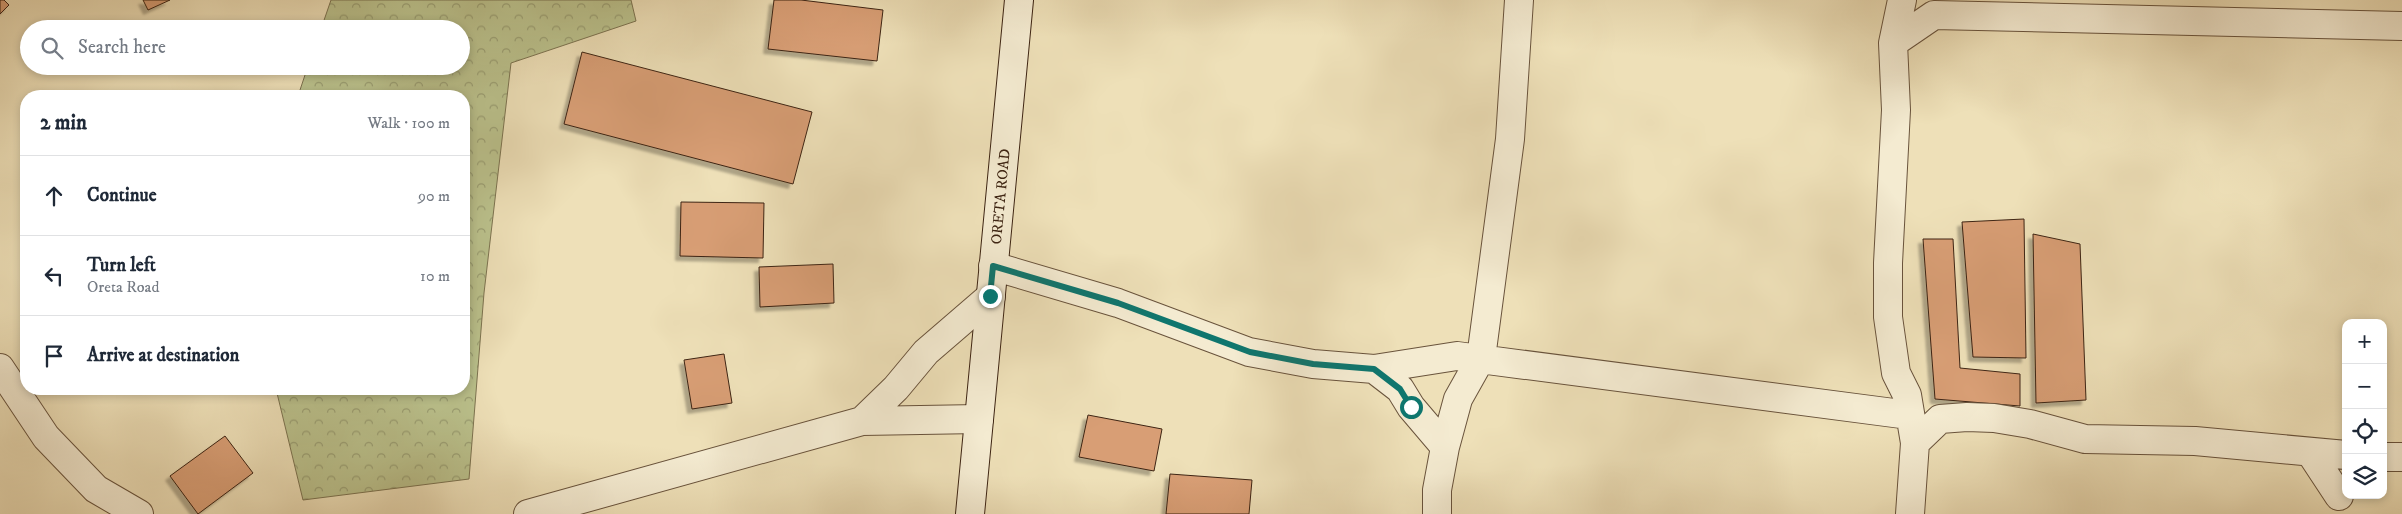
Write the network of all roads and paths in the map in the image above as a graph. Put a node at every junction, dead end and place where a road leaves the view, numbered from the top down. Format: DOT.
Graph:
graph roads {
  1 [pos="1019,0"];
  2 [pos="1519,0"];
  3 [pos="1902,0"];
  4 [pos="1927,7"];
  5 [pos="2304,12"];
  6 [pos="2402,26"];
  7 [pos="1893,43"];
  8 [pos="993,266"];
  9 [pos="990,296"];
  10 [pos="1481,358"];
  11 [pos="0,368"];
  12 [pos="1374,369"];
  13 [pos="1908,405"];
  14 [pos="979,419"];
  15 [pos="1940,419"];
  16 [pos="862,422"];
  17 [pos="1915,442"];
  18 [pos="1445,447"];
  19 [pos="2310,452"];
  20 [pos="2342,456"];
  21 [pos="2387,456"];
  22 [pos="2402,457"];
  23 [pos="2339,498"];
  24 [pos="139,514"];
  25 [pos="528,514"];
  26 [pos="970,514"];
  27 [pos="1437,514"];
  28 [pos="1910,514"];
  1 -- 8 [label="street, ORETA ROAD"];
  2 -- 10 [label="street"];
  3 -- 7 [label="street"];
  4 -- 5 [label="street"];
  4 -- 7 [label="street"];
  5 -- 6 [label="street"];
  7 -- 13 [label="street"];
  8 -- 9 [label="street, ORETA ROAD"];
  8 -- 12 [label="street"];
  9 -- 14 [label="street, ORETA ROAD"];
  9 -- 16 [label="street"];
  10 -- 12 [label="street"];
  10 -- 13 [label="street"];
  10 -- 18 [label="street"];
  11 -- 24 [label="street"];
  12 -- 18 [label="street"];
  13 -- 15 [label="street"];
  13 -- 17 [label="street"];
  14 -- 16 [label="street"];
  14 -- 26 [label="street, ORETA ROAD"];
  15 -- 17 [label="street"];
  15 -- 19 [label="street"];
  16 -- 25 [label="street"];
  17 -- 28 [label="street"];
  18 -- 27 [label="street"];
  19 -- 20 [label="street"];
  19 -- 23 [label="street"];
  21 -- 22 [label="street"];
}
